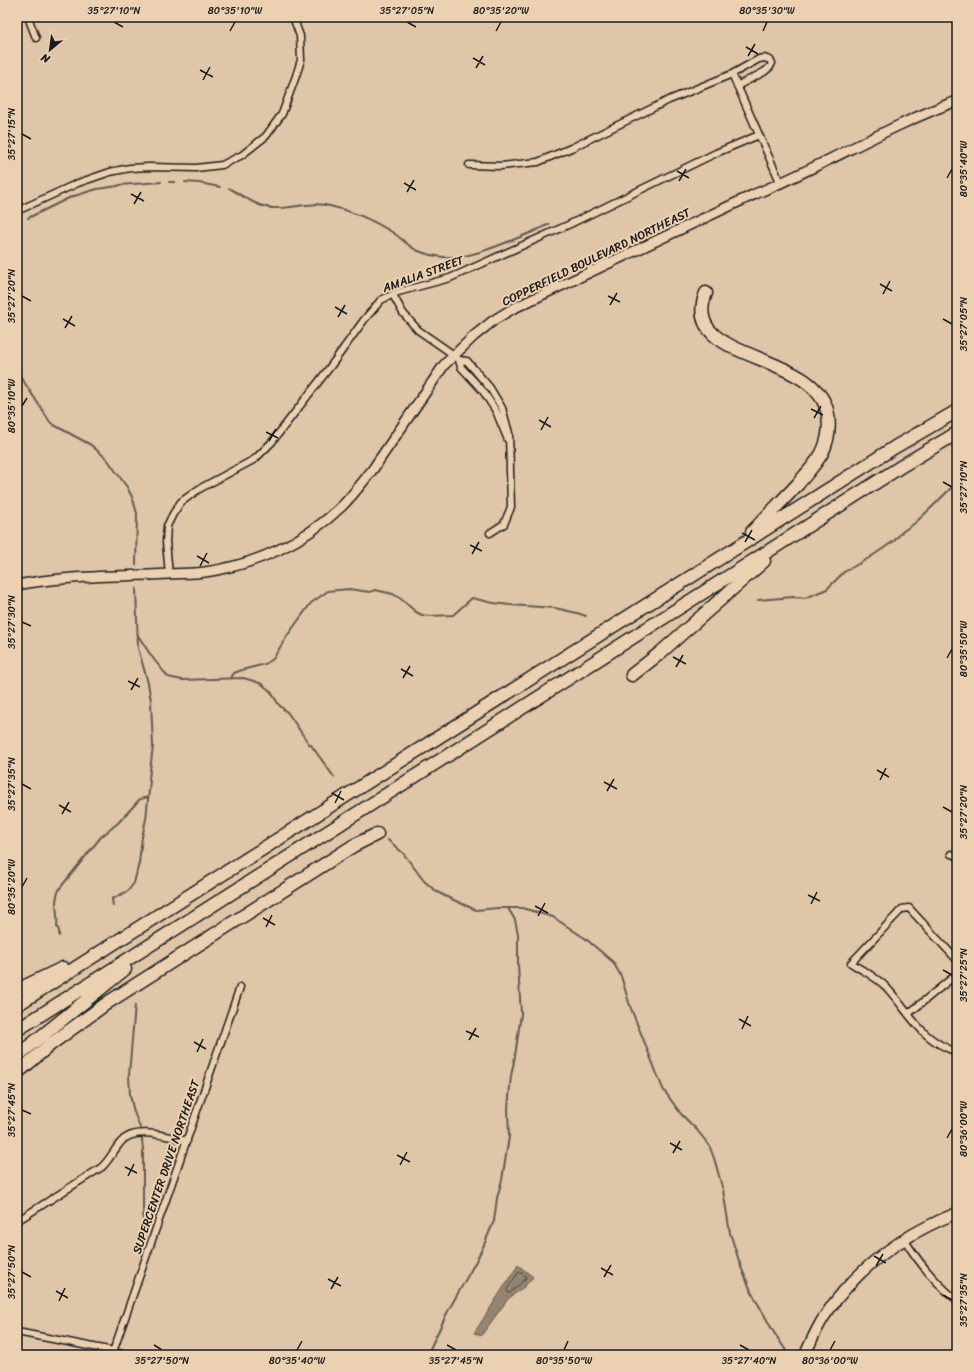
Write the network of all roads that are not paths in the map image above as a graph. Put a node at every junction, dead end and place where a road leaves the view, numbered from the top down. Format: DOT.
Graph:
graph roads {
  1 [pos="28,17"];
  2 [pos="293,17"];
  3 [pos="36,38"];
  4 [pos="732,74"];
  5 [pos="737,86"];
  6 [pos="957,101"];
  7 [pos="759,134"];
  8 [pos="469,165"];
  9 [pos="781,184"];
  10 [pos="17,211"];
  11 [pos="706,293"];
  12 [pos="393,295"];
  13 [pos="457,357"];
  14 [pos="957,411"];
  15 [pos="957,433"];
  16 [pos="490,533"];
  17 [pos="792,536"];
  18 [pos="738,547"];
  19 [pos="169,574"];
  20 [pos="17,585"];
  21 [pos="632,675"];
  22 [pos="377,834"];
  23 [pos="163,937"];
  24 [pos="106,948"];
  25 [pos="957,960"];
  26 [pos="957,974"];
  27 [pos="240,987"];
  28 [pos="17,990"];
  29 [pos="17,1005"];
  30 [pos="908,1014"];
  31 [pos="17,1030"];
  32 [pos="957,1052"];
  33 [pos="17,1056"];
  34 [pos="17,1073"];
  35 [pos="187,1141"];
  36 [pos="957,1213"];
  37 [pos="17,1221"];
  38 [pos="904,1239"];
  39 [pos="957,1300"];
  40 [pos="17,1332"];
  41 [pos="113,1353"];
  42 [pos="126,1355"];
  43 [pos="804,1355"];
  1 -- 3 [label="street"];
  2 -- 10 [label="street"];
  4 -- 5 [label="street"];
  4 -- 5 [label="street"];
  4 -- 8 [label="street"];
  5 -- 7 [label="street"];
  6 -- 9 [label="main road, COPPERFIELD BOULEVARD NORTHEAST"];
  7 -- 9 [label="street"];
  7 -- 12 [label="street, AMALIA STREET"];
  9 -- 13 [label="main road, COPPERFIELD BOULEVARD NORTHEAST"];
  11 -- 18 [label="highway"];
  12 -- 13 [label="street"];
  12 -- 19 [label="street, AMALIA STREET"];
  13 -- 16 [label="street"];
  13 -- 19 [label="main road, COPPERFIELD BOULEVARD NORTHEAST"];
  14 -- 18 [label="highway"];
  15 -- 17 [label="highway"];
  17 -- 21 [label="highway"];
  17 -- 23 [label="highway"];
  18 -- 24 [label="highway"];
  19 -- 20 [label="main road, COPPERFIELD BOULEVARD NORTHEAST"];
  22 -- 34 [label="highway"];
  23 -- 31 [label="highway"];
  23 -- 33 [label="highway"];
  24 -- 28 [label="highway"];
  24 -- 29 [label="highway"];
  25 -- 30 [label="street"];
  26 -- 30 [label="street"];
  27 -- 35 [label="street, SUPERCENTER DRIVE NORTHEAST"];
  30 -- 32 [label="street"];
  35 -- 37 [label="street"];
  35 -- 41 [label="street, SUPERCENTER DRIVE NORTHEAST"];
  36 -- 38 [label="main road"];
  38 -- 39 [label="street"];
  38 -- 43 [label="main road"];
  40 -- 41 [label="street"];
  41 -- 42 [label="street"];
}
